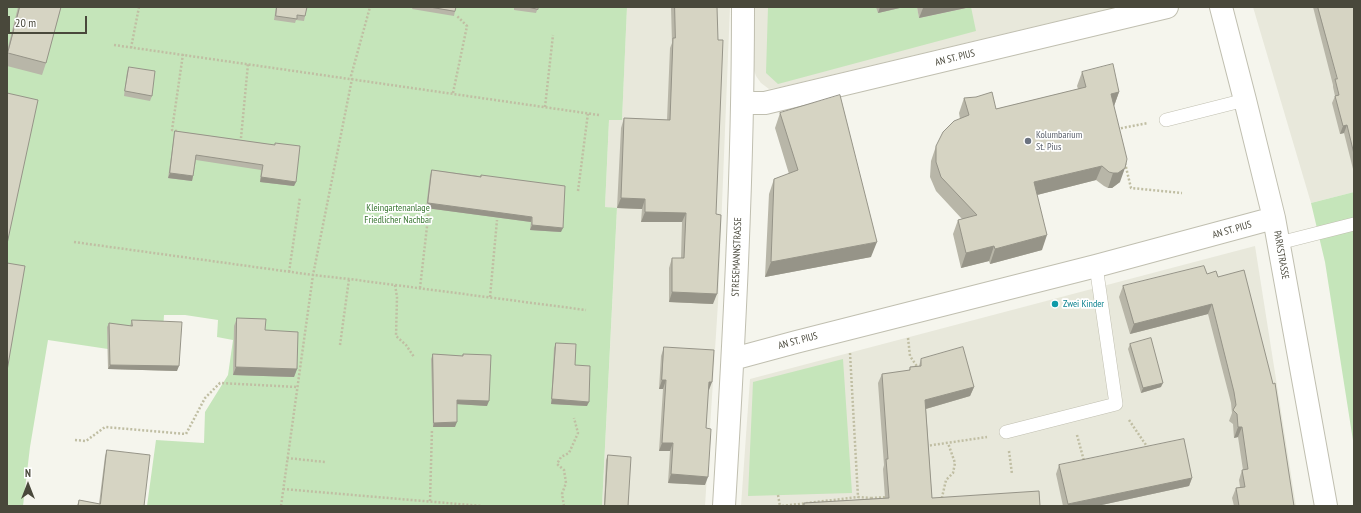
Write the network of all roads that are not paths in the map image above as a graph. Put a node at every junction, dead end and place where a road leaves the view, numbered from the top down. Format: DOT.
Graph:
graph roads {
  1 [pos="743,7"];
  2 [pos="1167,7"];
  3 [pos="1221,7"];
  4 [pos="1245,100"];
  5 [pos="743,103"];
  6 [pos="1166,120"];
  7 [pos="1274,218"];
  8 [pos="1354,224"];
  9 [pos="1279,243"];
  10 [pos="1096,266"];
  11 [pos="733,359"];
  12 [pos="1006,432"];
  13 [pos="724,506"];
  14 [pos="1326,506"];
  1 -- 5 [label="street, STRESEMANNSTRASSE"];
  2 -- 5 [label="street, AN ST. PIUS"];
  3 -- 4 [label="street, PARKSTRASSE"];
  4 -- 6 [label="lane"];
  4 -- 7 [label="street, PARKSTRASSE"];
  5 -- 11 [label="street, STRESEMANNSTRASSE"];
  7 -- 9 [label="street, PARKSTRASSE"];
  7 -- 10 [label="street, AN ST. PIUS"];
  8 -- 9 [label="lane"];
  9 -- 14 [label="street, PARKSTRASSE"];
  10 -- 11 [label="street, AN ST. PIUS"];
  10 -- 12 [label="lane"];
  11 -- 13 [label="street, STRESEMANNSTRASSE"];
}
